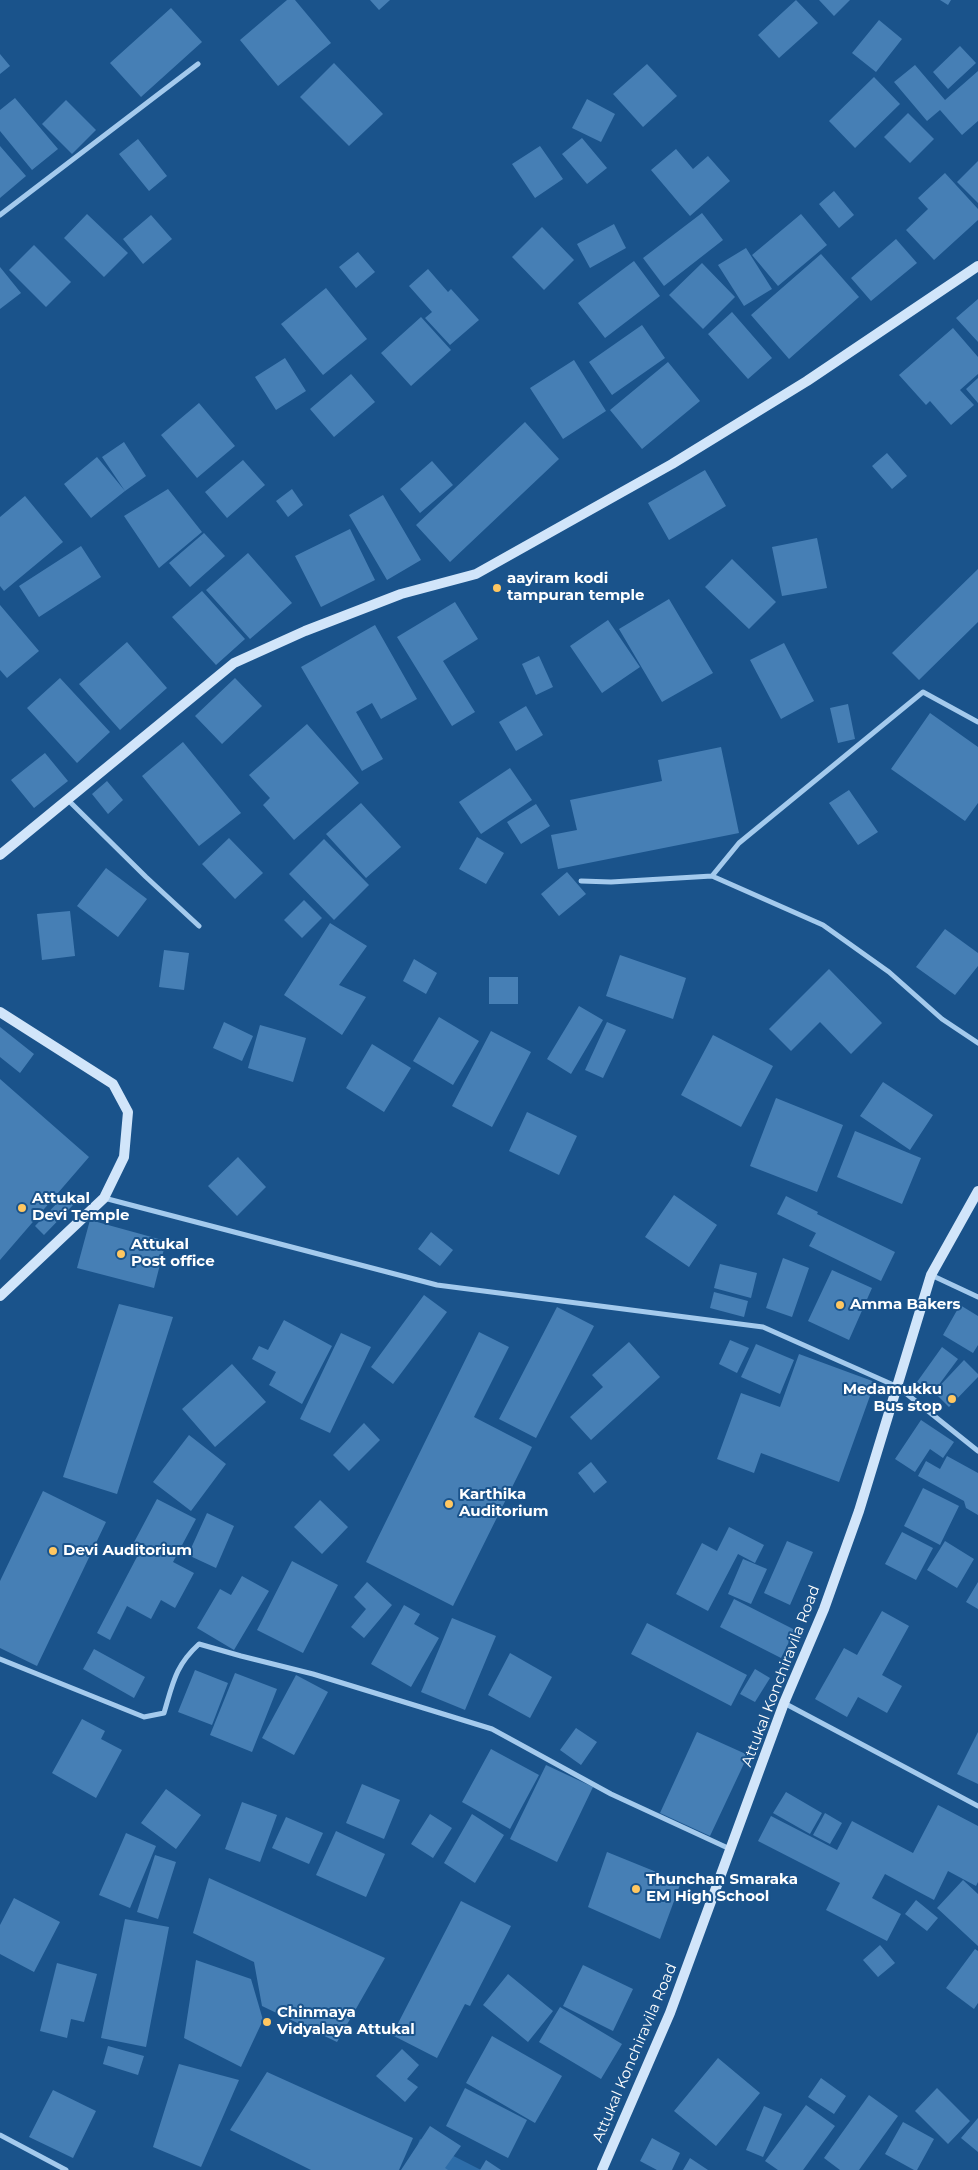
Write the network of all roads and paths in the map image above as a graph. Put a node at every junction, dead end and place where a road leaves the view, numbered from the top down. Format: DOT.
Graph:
graph roads {
  1 [pos="198,64"];
  2 [pos="0,216"];
  3 [pos="978,266"];
  4 [pos="978,722"];
  5 [pos="68,800"];
  6 [pos="0,855"];
  7 [pos="712,876"];
  8 [pos="581,881"];
  9 [pos="199,926"];
  10 [pos="0,1012"];
  11 [pos="978,1043"];
  12 [pos="978,1191"];
  13 [pos="104,1198"];
  14 [pos="931,1275"];
  15 [pos="0,1296"];
  16 [pos="978,1297"];
  17 [pos="898,1387"];
  18 [pos="978,1451"];
  19 [pos="0,1659"];
  20 [pos="784,1703"];
  21 [pos="978,1806"];
  22 [pos="730,1849"];
  23 [pos="0,2135"];
  24 [pos="66,2170"];
  25 [pos="602,2170"];
  1 -- 2 [label="street"];
  3 -- 5 [label="street"];
  4 -- 7 [label="street"];
  5 -- 6 [label="street"];
  5 -- 9 [label="street"];
  7 -- 8 [label="street"];
  7 -- 11 [label="street"];
  10 -- 13 [label="street"];
  12 -- 14 [label="street, Attukal Konchiravila Road"];
  13 -- 15 [label="street"];
  13 -- 17 [label="street"];
  14 -- 16 [label="street"];
  14 -- 17 [label="street, Attukal Konchiravila Road"];
  17 -- 18 [label="street"];
  17 -- 20 [label="street, Attukal Konchiravila Road"];
  19 -- 22 [label="street"];
  20 -- 21 [label="street"];
  20 -- 22 [label="street, Attukal Konchiravila Road"];
  22 -- 25 [label="street, Attukal Konchiravila Road"];
  23 -- 24 [label="street"];
}
